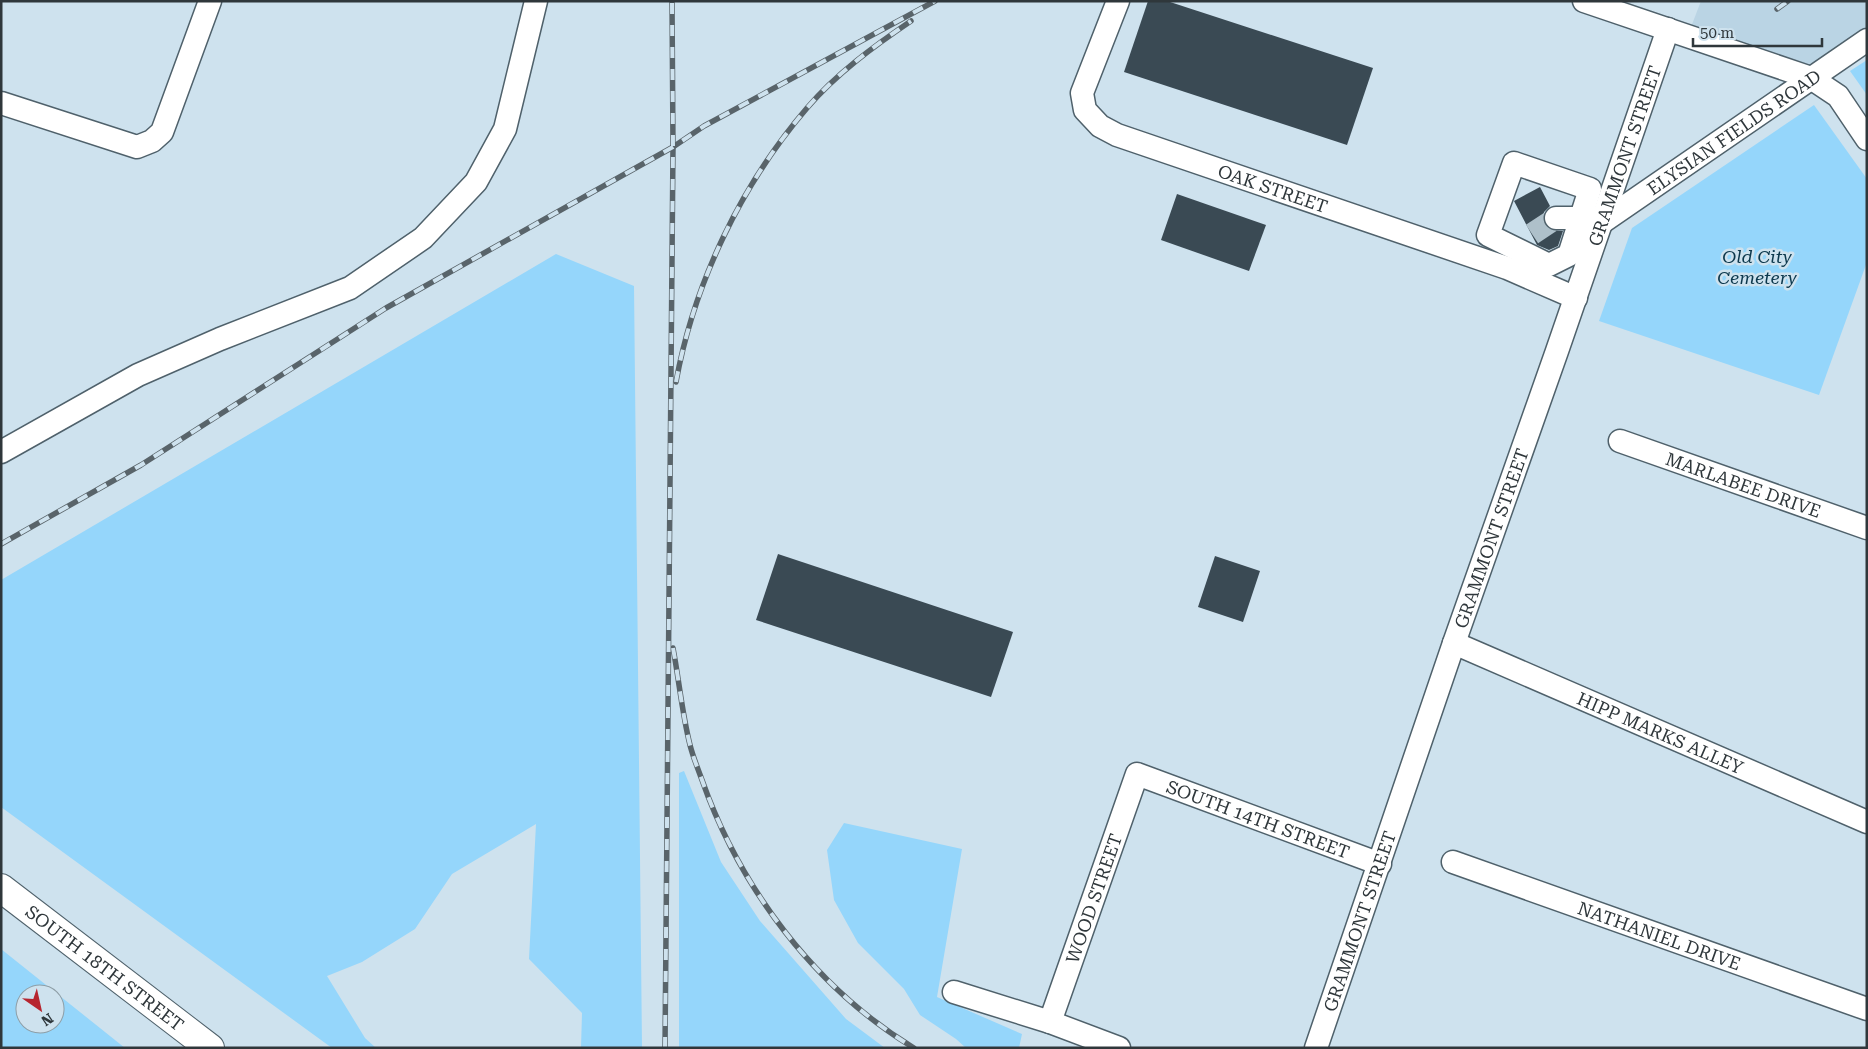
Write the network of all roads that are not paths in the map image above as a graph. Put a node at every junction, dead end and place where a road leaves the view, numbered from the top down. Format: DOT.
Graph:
graph roads {
  1 [pos="210,1"];
  2 [pos="536,1"];
  3 [pos="1118,1"];
  4 [pos="1584,1"];
  5 [pos="1668,29"];
  6 [pos="1867,40"];
  7 [pos="1811,78"];
  8 [pos="1,103"];
  9 [pos="1867,138"];
  10 [pos="1556,218"];
  11 [pos="1591,221"];
  12 [pos="1517,250"];
  13 [pos="1576,298"];
  14 [pos="1620,441"];
  15 [pos="1,452"];
  16 [pos="1867,528"];
  17 [pos="1454,643"];
  18 [pos="1137,774"];
  19 [pos="1867,822"];
  20 [pos="1453,862"];
  21 [pos="1380,864"];
  22 [pos="1,888"];
  23 [pos="954,992"];
  24 [pos="1867,1008"];
  25 [pos="1050,1022"];
  26 [pos="210,1048"];
  27 [pos="1118,1048"];
  28 [pos="1316,1048"];
  1 -- 8 [label="street"];
  2 -- 15 [label="street"];
  3 -- 12 [label="street, OAK STREET"];
  4 -- 5 [label="street"];
  5 -- 7 [label="street"];
  5 -- 11 [label="street, GRAMMONT STREET"];
  6 -- 7 [label="street, ELYSIAN FIELDS ROAD"];
  7 -- 9 [label="street"];
  7 -- 11 [label="street, ELYSIAN FIELDS ROAD"];
  10 -- 11 [label="street"];
  11 -- 12 [label="street"];
  11 -- 12 [label="street"];
  11 -- 13 [label="street, GRAMMONT STREET"];
  12 -- 13 [label="street, OAK STREET"];
  13 -- 17 [label="street, GRAMMONT STREET"];
  14 -- 16 [label="street, MARLABEE DRIVE"];
  17 -- 19 [label="street, HIPP MARKS ALLEY"];
  17 -- 21 [label="street, GRAMMONT STREET"];
  18 -- 21 [label="street, SOUTH 14TH STREET"];
  18 -- 25 [label="street, WOOD STREET"];
  20 -- 24 [label="street, NATHANIEL DRIVE"];
  21 -- 28 [label="street, GRAMMONT STREET"];
  22 -- 26 [label="main road, SOUTH 18TH STREET"];
  23 -- 25 [label="street"];
  25 -- 27 [label="street"];
}
